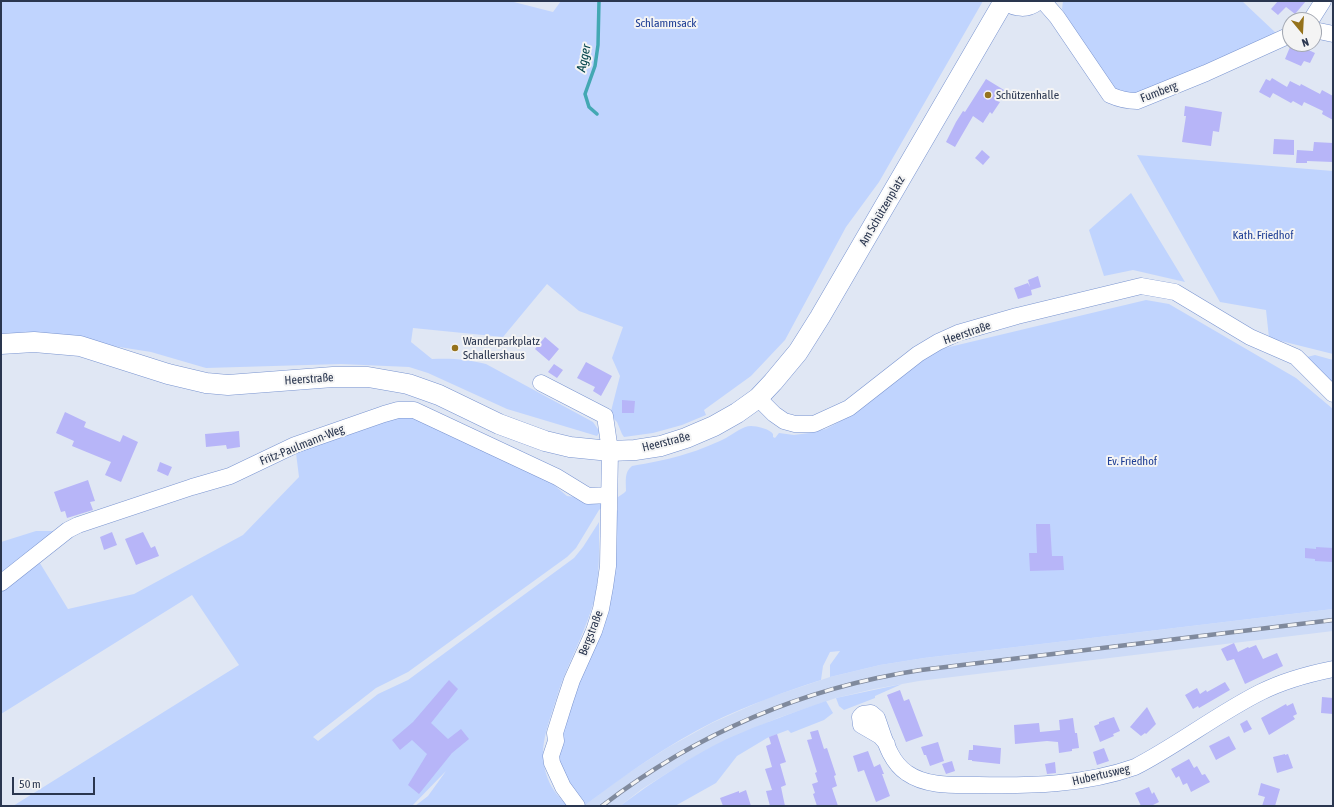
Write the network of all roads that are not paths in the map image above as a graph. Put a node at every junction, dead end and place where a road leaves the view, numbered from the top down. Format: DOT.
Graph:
graph roads {
  1 [pos="1036,1"];
  2 [pos="1043,1"];
  3 [pos="1324,1"];
  4 [pos="1002,6"];
  5 [pos="1316,12"];
  6 [pos="1322,32"];
  7 [pos="1333,34"];
  8 [pos="1282,39"];
  9 [pos="1,344"];
  10 [pos="541,383"];
  11 [pos="1333,394"];
  12 [pos="758,398"];
  13 [pos="610,451"];
  14 [pos="609,495"];
  15 [pos="1,582"];
  16 [pos="1333,669"];
  17 [pos="887,744"];
  18 [pos="576,805"];
  1 -- 4 [label="main road"];
  2 -- 8 [label="street, Fumberg"];
  3 -- 5 [label="street"];
  4 -- 12 [label="main road, Am Schützenplatz"];
  6 -- 7 [label="street"];
  9 -- 13 [label="main road, Heerstraße"];
  10 -- 13 [label="street"];
  11 -- 12 [label="street, Heerstraße"];
  12 -- 13 [label="main road, Heerstraße"];
  13 -- 14 [label="street, Bergstraße"];
  14 -- 15 [label="street, Fritz-Paulmann-Weg"];
  14 -- 18 [label="street, Bergstraße"];
  16 -- 17 [label="street, Hubertusweg"];
}
